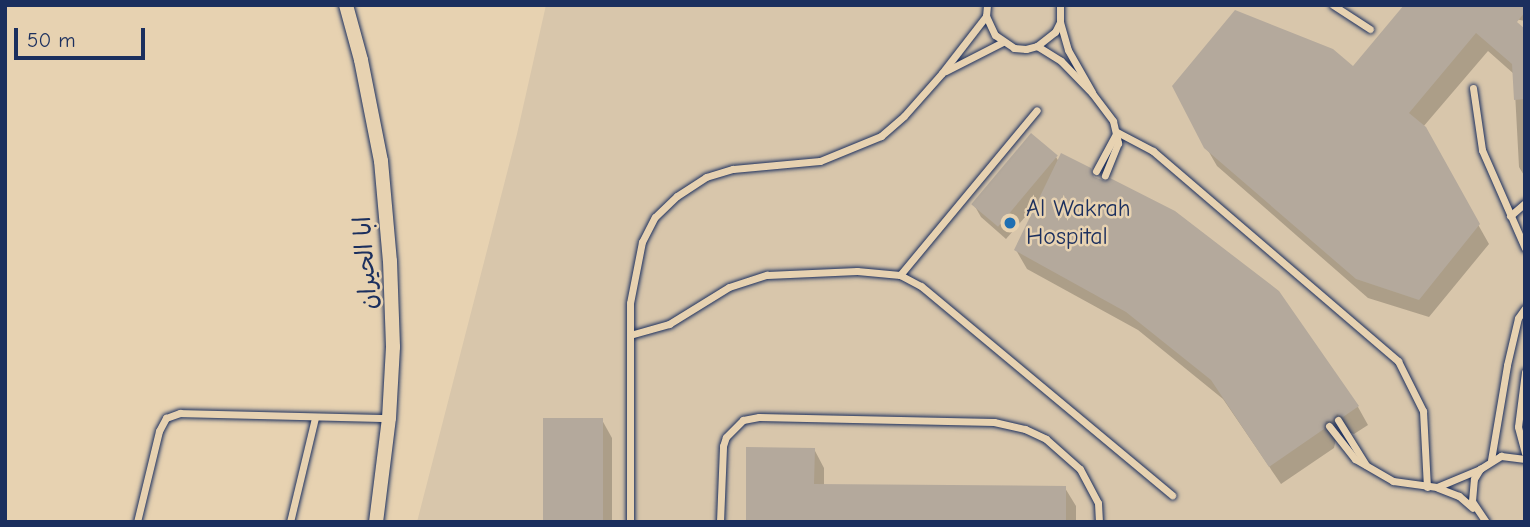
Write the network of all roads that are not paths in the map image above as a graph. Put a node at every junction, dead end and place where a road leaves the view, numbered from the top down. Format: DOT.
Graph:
graph roads {
  1 [pos="346,5"];
  2 [pos="987,5"];
  3 [pos="1333,5"];
  4 [pos="1062,7"];
  5 [pos="986,16"];
  6 [pos="1060,22"];
  7 [pos="1370,29"];
  8 [pos="1003,42"];
  9 [pos="1037,46"];
  10 [pos="943,73"];
  11 [pos="1473,88"];
  12 [pos="1092,93"];
  13 [pos="1037,110"];
  14 [pos="1116,132"];
  15 [pos="1096,171"];
  16 [pos="1105,175"];
  17 [pos="1525,203"];
  18 [pos="1510,216"];
  19 [pos="1525,248"];
  20 [pos="900,275"];
  21 [pos="1525,308"];
  22 [pos="630,335"];
  23 [pos="1525,372"];
  24 [pos="315,418"];
  25 [pos="389,418"];
  26 [pos="1338,420"];
  27 [pos="1329,426"];
  28 [pos="1525,453"];
  29 [pos="1491,460"];
  30 [pos="1525,460"];
  31 [pos="1366,465"];
  32 [pos="1480,469"];
  33 [pos="1427,487"];
  34 [pos="1437,487"];
  35 [pos="1172,495"];
  36 [pos="1476,511"];
  37 [pos="137,522"];
  38 [pos="290,522"];
  39 [pos="376,522"];
  40 [pos="630,522"];
  41 [pos="720,522"];
  42 [pos="1098,522"];
  43 [pos="1486,522"];
  1 -- 25 [label="street, ابا الحيران"];
  2 -- 5 [label="lane"];
  3 -- 7 [label="lane"];
  4 -- 6 [label="lane"];
  5 -- 8 [label="lane"];
  5 -- 10 [label="lane"];
  6 -- 9 [label="lane"];
  6 -- 12 [label="lane"];
  8 -- 9 [label="lane"];
  8 -- 10 [label="lane"];
  9 -- 12 [label="lane"];
  10 -- 22 [label="lane"];
  11 -- 18 [label="lane"];
  12 -- 14 [label="lane"];
  13 -- 20 [label="lane"];
  14 -- 15 [label="lane"];
  14 -- 16 [label="lane"];
  14 -- 33 [label="lane"];
  17 -- 18 [label="lane"];
  18 -- 19 [label="lane"];
  20 -- 22 [label="lane"];
  20 -- 35 [label="lane"];
  21 -- 29 [label="lane"];
  22 -- 40 [label="lane"];
  23 -- 28 [label="lane"];
  24 -- 25 [label="lane"];
  24 -- 37 [label="lane"];
  24 -- 38 [label="lane"];
  25 -- 39 [label="street, ابا الحيران"];
  26 -- 31 [label="lane"];
  27 -- 31 [label="lane"];
  29 -- 30 [label="lane"];
  29 -- 32 [label="lane"];
  31 -- 33 [label="lane"];
  32 -- 34 [label="lane"];
  32 -- 36 [label="lane"];
  33 -- 34 [label="lane"];
  34 -- 36 [label="lane"];
  36 -- 43 [label="lane"];
  41 -- 42 [label="lane"];
}
